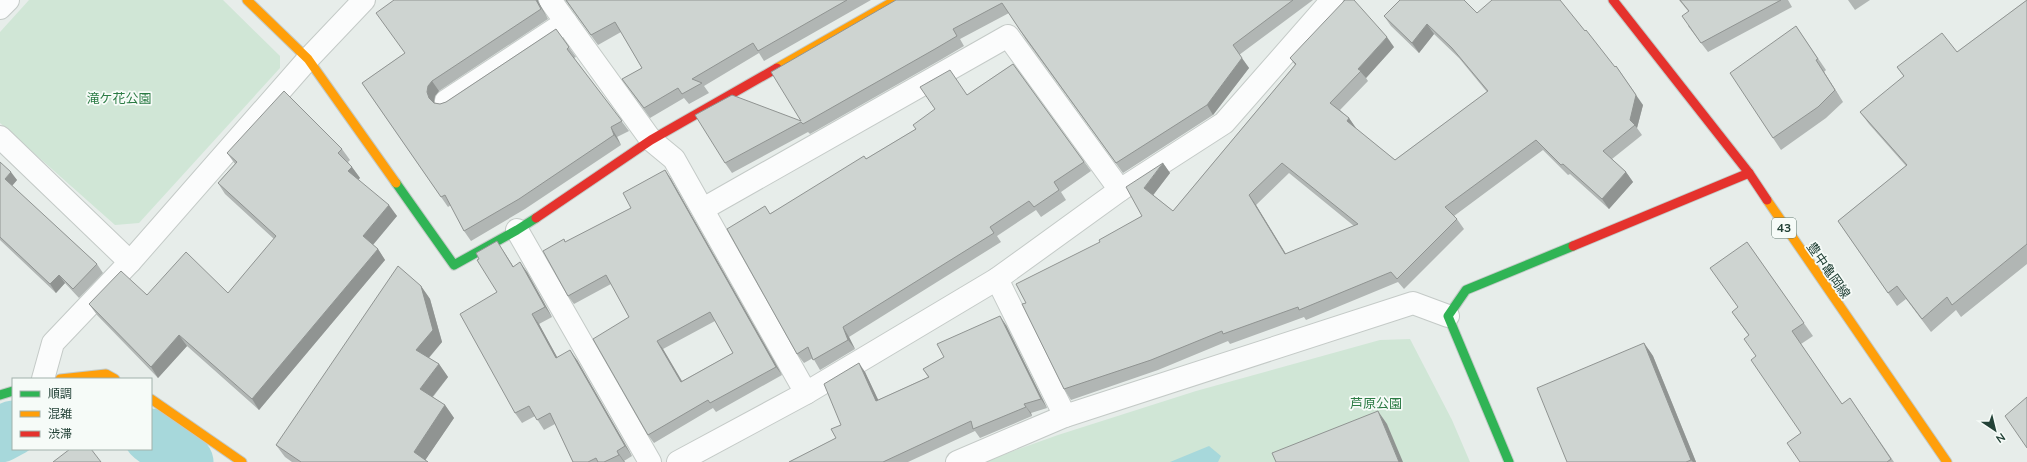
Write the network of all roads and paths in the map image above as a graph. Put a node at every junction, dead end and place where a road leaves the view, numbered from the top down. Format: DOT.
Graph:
graph roads {
  1 [pos="8,0"];
  2 [pos="247,0"];
  3 [pos="364,0"];
  4 [pos="550,0"];
  5 [pos="896,0"];
  6 [pos="1332,0"];
  7 [pos="1612,0"];
  8 [pos="0,8"];
  9 [pos="566,22"];
  10 [pos="308,59"];
  11 [pos="446,101"];
  12 [pos="0,137"];
  13 [pos="651,140"];
  14 [pos="1749,173"];
  15 [pos="1120,190"];
  16 [pos="703,209"];
  17 [pos="516,230"];
  18 [pos="130,262"];
  19 [pos="997,279"];
  20 [pos="1448,316"];
  21 [pos="43,378"];
  22 [pos="69,378"];
  23 [pos="113,378"];
  24 [pos="12,391"];
  25 [pos="806,393"];
  26 [pos="0,395"];
  27 [pos="152,400"];
  28 [pos="1065,416"];
  29 [pos="242,462"];
  30 [pos="650,462"];
  31 [pos="678,462"];
  32 [pos="957,462"];
  33 [pos="1509,462"];
  34 [pos="1946,462"];
  1 -- 8 [label="street"];
  2 -- 10 [label="street"];
  3 -- 10 [label="street"];
  4 -- 9 [label="street"];
  5 -- 13 [label="street"];
  6 -- 15 [label="street"];
  7 -- 14 [label="street, 豊中亀岡線 / 43"];
  9 -- 11 [label="street"];
  9 -- 13 [label="street"];
  10 -- 17 [label="street"];
  10 -- 18 [label="street"];
  12 -- 18 [label="street"];
  13 -- 16 [label="street"];
  13 -- 17 [label="street"];
  14 -- 20 [label="street"];
  14 -- 34 [label="street, 豊中亀岡線 / 43"];
  15 -- 16 [label="street"];
  15 -- 19 [label="street"];
  16 -- 25 [label="street"];
  17 -- 30 [label="street"];
  18 -- 21 [label="street"];
  19 -- 25 [label="street"];
  19 -- 28 [label="street"];
  20 -- 28 [label="street"];
  20 -- 33 [label="street"];
  22 -- 23 [label="street"];
  24 -- 26 [label="street"];
  25 -- 31 [label="street"];
  27 -- 29 [label="street"];
  28 -- 32 [label="street"];
}
